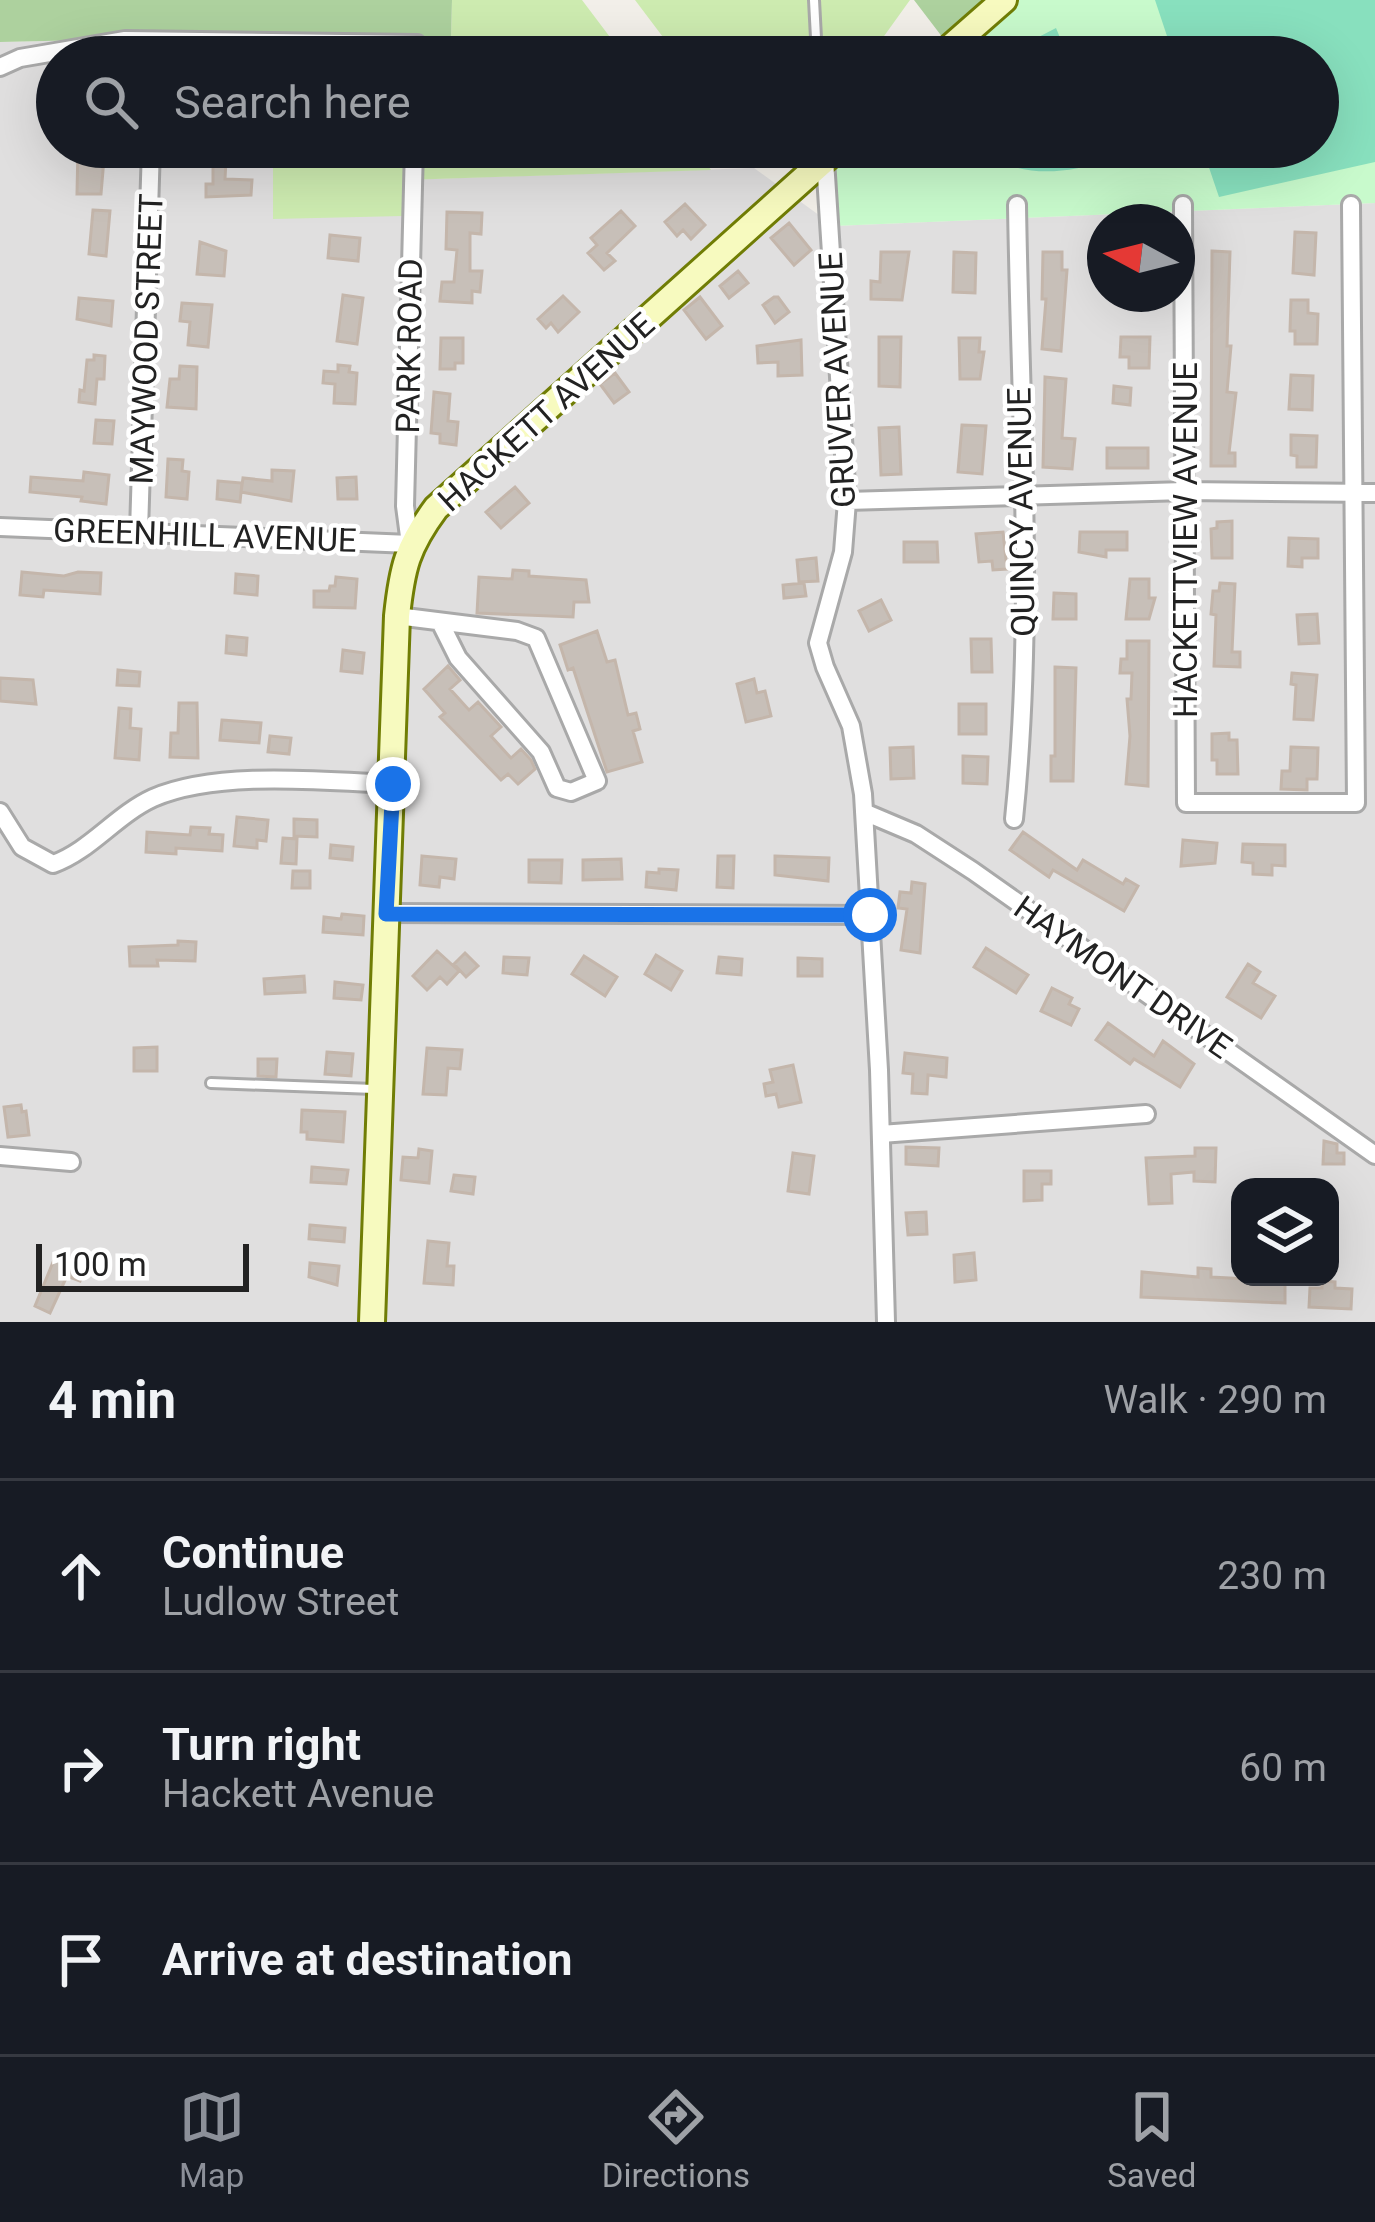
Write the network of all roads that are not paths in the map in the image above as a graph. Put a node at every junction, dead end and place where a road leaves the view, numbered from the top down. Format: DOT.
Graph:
graph roads {
  1 [pos="814,0"];
  2 [pos="1004,0"];
  3 [pos="816,36"];
  4 [pos="963,36"];
  5 [pos="36,55"];
  6 [pos="0,67"];
  7 [pos="151,168"];
  8 [pos="413,168"];
  9 [pos="810,168"];
  10 [pos="830,168"];
  11 [pos="1017,205"];
  12 [pos="1351,206"];
  13 [pos="1184,312"];
  14 [pos="1185,491"];
  15 [pos="1353,493"];
  16 [pos="1375,493"];
  17 [pos="1022,494"];
  18 [pos="847,501"];
  19 [pos="0,527"];
  20 [pos="139,531"];
  21 [pos="410,544"];
  22 [pos="397,616"];
  23 [pos="440,622"];
  24 [pos="393,784"];
  25 [pos="0,812"];
  26 [pos="864,812"];
  27 [pos="1014,819"];
  28 [pos="386,914"];
  29 [pos="870,915"];
  30 [pos="211,1083"];
  31 [pos="381,1089"];
  32 [pos="1147,1114"];
  33 [pos="881,1134"];
  34 [pos="1375,1155"];
  35 [pos="0,1156"];
  36 [pos="71,1162"];
  37 [pos="372,1322"];
  38 [pos="886,1322"];
  1 -- 3 [label="lane"];
  2 -- 4 [label="main road"];
  5 -- 6 [label="street"];
  7 -- 20 [label="street, MAYWOOD STREET"];
  8 -- 21 [label="street, PARK ROAD"];
  9 -- 21 [label="main road, HACKETT AVENUE"];
  10 -- 18 [label="street, GRUVER AVENUE"];
  11 -- 17 [label="street, QUINCY AVENUE"];
  12 -- 15 [label="street"];
  13 -- 14 [label="street, HACKETTVIEW AVENUE"];
  14 -- 15 [label="street"];
  14 -- 15 [label="street, HACKETTVIEW AVENUE"];
  14 -- 17 [label="street"];
  15 -- 16 [label="street"];
  17 -- 18 [label="street"];
  17 -- 27 [label="street, QUINCY AVENUE"];
  18 -- 26 [label="street, GRUVER AVENUE"];
  19 -- 20 [label="street, GREENHILL AVENUE"];
  20 -- 21 [label="street, GREENHILL AVENUE"];
  21 -- 22 [label="main road, HACKETT AVENUE"];
  22 -- 23 [label="street"];
  22 -- 24 [label="main road, HACKETT AVENUE"];
  23 -- 23 [label="street"];
  24 -- 25 [label="street"];
  24 -- 28 [label="main road, HACKETT AVENUE"];
  26 -- 29 [label="street, GRUVER AVENUE"];
  26 -- 34 [label="street, HAYMONT DRIVE"];
  28 -- 29 [label="street"];
  28 -- 31 [label="main road, HACKETT AVENUE"];
  29 -- 33 [label="street, GRUVER AVENUE"];
  30 -- 31 [label="lane"];
  31 -- 37 [label="main road, HACKETT AVENUE"];
  32 -- 33 [label="street"];
  33 -- 38 [label="street, GRUVER AVENUE"];
  35 -- 36 [label="street"];
}
